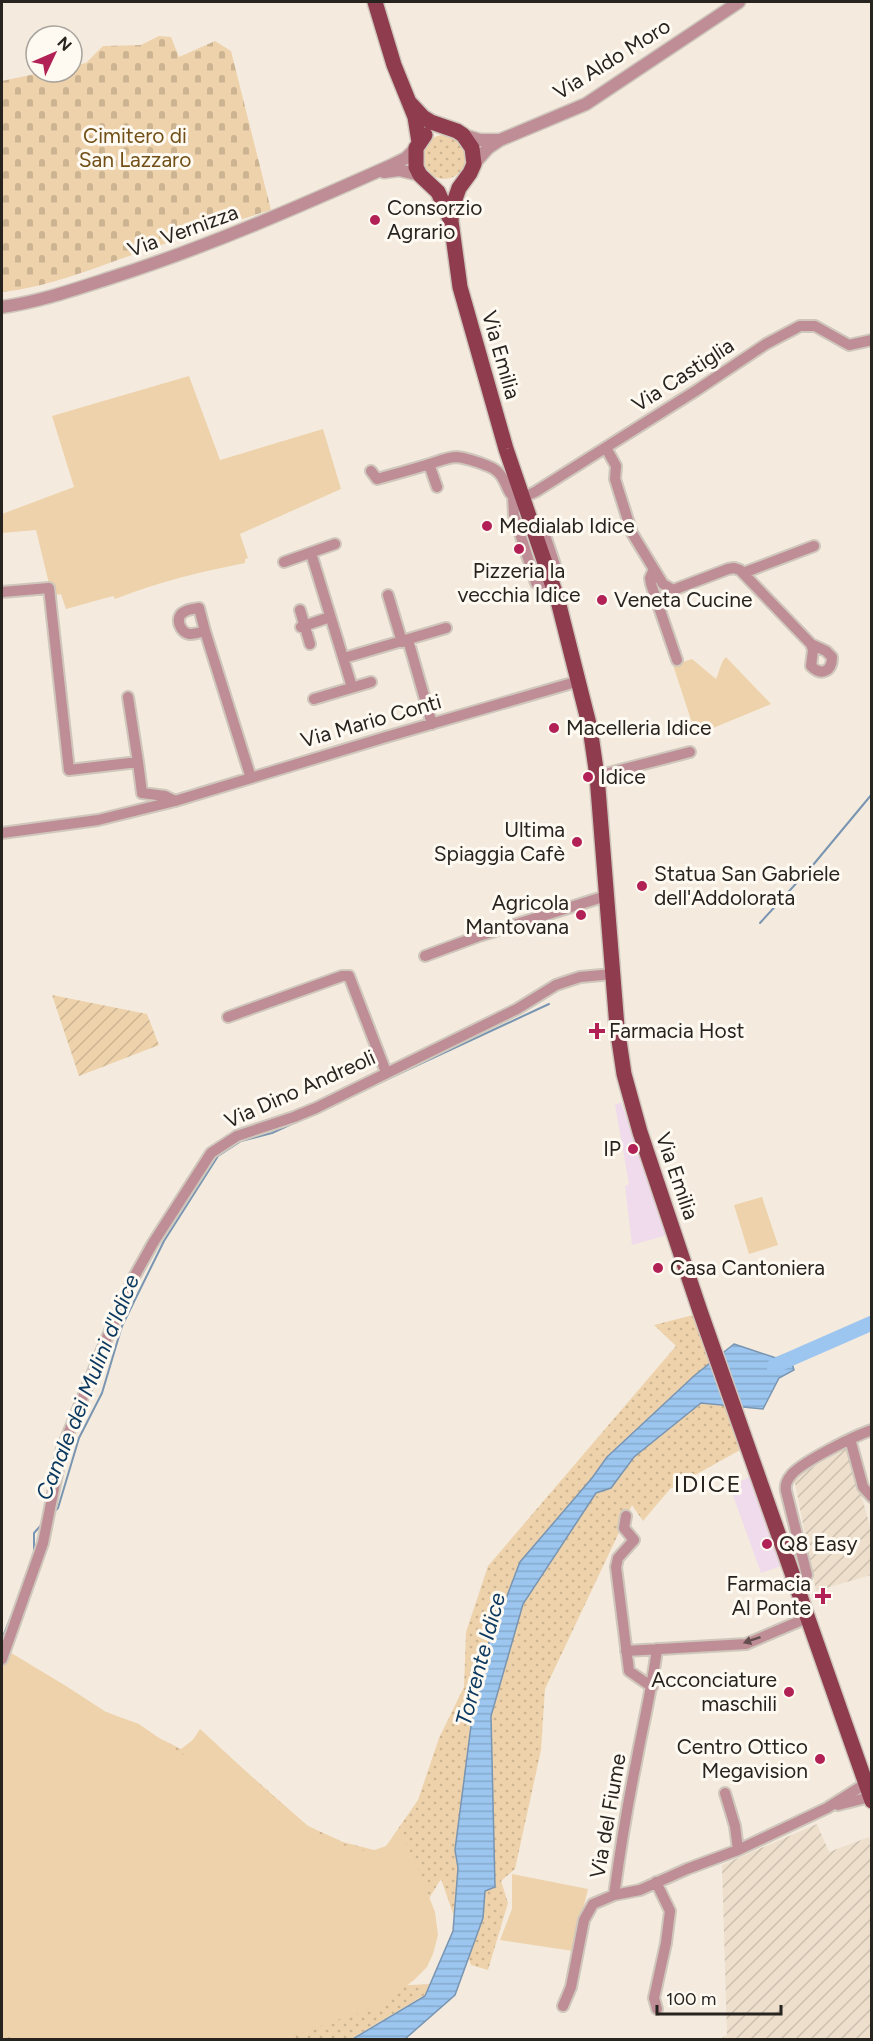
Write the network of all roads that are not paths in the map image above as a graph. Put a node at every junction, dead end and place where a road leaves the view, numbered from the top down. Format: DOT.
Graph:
graph roads {
  1 [pos="375,2"];
  2 [pos="739,2"];
  3 [pos="409,102"];
  4 [pos="456,131"];
  5 [pos="500,140"];
  6 [pos="417,145"];
  7 [pos="474,164"];
  8 [pos="372,174"];
  9 [pos="420,175"];
  10 [pos="464,180"];
  11 [pos="433,185"];
  12 [pos="451,221"];
  13 [pos="2,307"];
  14 [pos="872,340"];
  15 [pos="606,448"];
  16 [pos="506,449"];
  17 [pos="429,464"];
  18 [pos="492,467"];
  19 [pos="371,471"];
  20 [pos="437,487"];
  21 [pos="518,497"];
  22 [pos="335,544"];
  23 [pos="814,546"];
  24 [pos="311,553"];
  25 [pos="284,562"];
  26 [pos="654,569"];
  27 [pos="743,573"];
  28 [pos="553,585"];
  29 [pos="2,592"];
  30 [pos="388,595"];
  31 [pos="300,610"];
  32 [pos="330,617"];
  33 [pos="303,626"];
  34 [pos="446,628"];
  35 [pos="205,631"];
  36 [pos="405,641"];
  37 [pos="310,644"];
  38 [pos="811,644"];
  39 [pos="344,658"];
  40 [pos="677,660"];
  41 [pos="579,681"];
  42 [pos="371,682"];
  43 [pos="352,687"];
  44 [pos="128,697"];
  45 [pos="314,699"];
  46 [pos="432,724"];
  47 [pos="690,752"];
  48 [pos="138,762"];
  49 [pos="597,776"];
  50 [pos="251,778"];
  51 [pos="175,801"];
  52 [pos="2,833"];
  53 [pos="606,896"];
  54 [pos="424,956"];
  55 [pos="613,974"];
  56 [pos="228,1017"];
  57 [pos="386,1072"];
  58 [pos="872,1430"];
  59 [pos="850,1439"];
  60 [pos="872,1497"];
  61 [pos="626,1516"];
  62 [pos="803,1557"];
  63 [pos="791,1573"];
  64 [pos="796,1589"];
  65 [pos="807,1618"];
  66 [pos="657,1649"];
  67 [pos="626,1652"];
  68 [pos="2,1659"];
  69 [pos="652,1688"];
  70 [pos="726,1793"];
  71 [pos="870,1795"];
  72 [pos="738,1850"];
  73 [pos="656,1882"];
  74 [pos="614,1896"];
  75 [pos="563,2006"];
  76 [pos="657,2009"];
  1 -- 3 [label="main road"];
  2 -- 5 [label="street, Via Aldo Moro"];
  3 -- 4 [label="main road"];
  3 -- 6 [label="main road"];
  4 -- 5 [label="street, Via Aldo Moro"];
  4 -- 6 [label="main road"];
  4 -- 7 [label="main road"];
  5 -- 7 [label="street, Via Aldo Moro"];
  6 -- 8 [label="street, Via Vernizza"];
  6 -- 9 [label="main road"];
  7 -- 10 [label="main road, Via Emilia"];
  8 -- 9 [label="street, Via Vernizza"];
  8 -- 13 [label="street, Via Vernizza"];
  9 -- 11 [label="main road, Via Emilia"];
  10 -- 11 [label="main road"];
  10 -- 12 [label="main road, Via Emilia"];
  11 -- 12 [label="main road, Via Emilia"];
  12 -- 16 [label="main road, Via Emilia"];
  14 -- 15 [label="street, Via Castiglia"];
  15 -- 21 [label="street, Via Castiglia"];
  15 -- 26 [label="street"];
  16 -- 18 [label="street"];
  16 -- 21 [label="main road, Via Emilia"];
  17 -- 18 [label="street"];
  17 -- 19 [label="street"];
  17 -- 20 [label="street"];
  18 -- 21 [label="street, Via Emilia"];
  21 -- 28 [label="main road, Via Emilia"];
  21 -- 28 [label="street, Via Emilia"];
  22 -- 24 [label="street"];
  23 -- 27 [label="street"];
  24 -- 25 [label="street"];
  24 -- 32 [label="street"];
  26 -- 27 [label="street"];
  26 -- 40 [label="street"];
  27 -- 38 [label="street"];
  28 -- 41 [label="main road, Via Emilia"];
  29 -- 48 [label="street"];
  30 -- 36 [label="street"];
  31 -- 33 [label="street"];
  32 -- 33 [label="street"];
  32 -- 39 [label="street"];
  33 -- 37 [label="street"];
  34 -- 36 [label="street"];
  35 -- 50 [label="street"];
  36 -- 39 [label="street"];
  36 -- 46 [label="street"];
  39 -- 43 [label="street"];
  41 -- 46 [label="street, Via Mario Conti"];
  41 -- 49 [label="main road, Via Emilia"];
  42 -- 43 [label="street"];
  43 -- 45 [label="street"];
  44 -- 48 [label="street"];
  46 -- 50 [label="street, Via Mario Conti"];
  47 -- 49 [label="street"];
  48 -- 51 [label="street"];
  49 -- 53 [label="main road, Via Emilia"];
  50 -- 51 [label="street, Via Mario Conti"];
  51 -- 52 [label="street, Via Mario Conti"];
  53 -- 54 [label="street"];
  53 -- 55 [label="main road, Via Emilia"];
  55 -- 57 [label="street, Via Dino Andreoli"];
  55 -- 63 [label="main road, Via Emilia"];
  56 -- 57 [label="street"];
  57 -- 68 [label="street, Via Dino Andreoli"];
  58 -- 59 [label="street"];
  59 -- 60 [label="street"];
  59 -- 62 [label="street"];
  61 -- 67 [label="street"];
  62 -- 63 [label="street"];
  62 -- 64 [label="street"];
  63 -- 64 [label="main road, Via Emilia"];
  64 -- 65 [label="main road, Via Emilia"];
  65 -- 66 [label="street, one-way"];
  65 -- 71 [label="main road, Via Emilia"];
  66 -- 67 [label="street"];
  66 -- 69 [label="street, Via del Fiume"];
  67 -- 69 [label="street"];
  69 -- 74 [label="street, Via del Fiume"];
  70 -- 72 [label="street"];
  71 -- 72 [label="street"];
  72 -- 73 [label="street"];
  73 -- 74 [label="street"];
  73 -- 76 [label="street"];
  74 -- 75 [label="street, Via del Fiume"];
}
